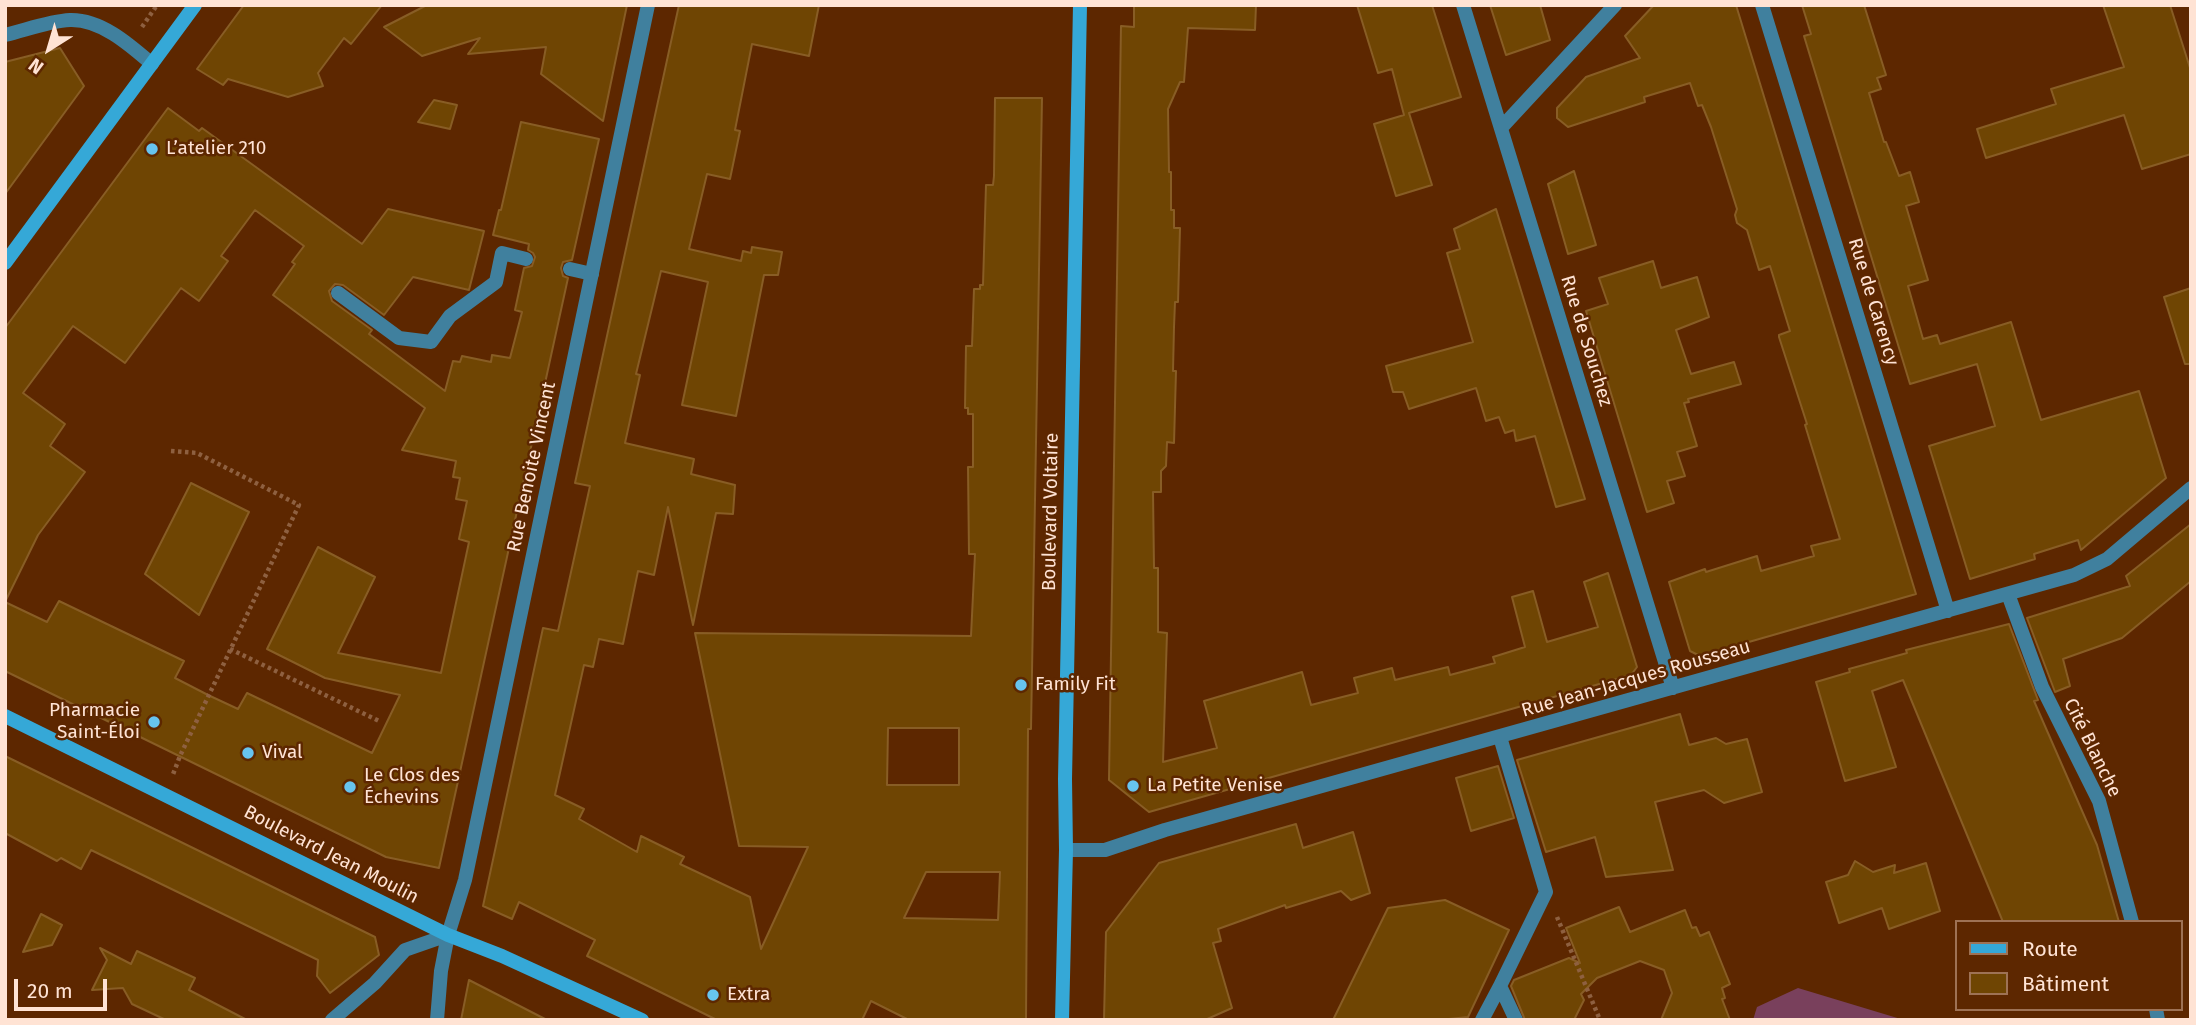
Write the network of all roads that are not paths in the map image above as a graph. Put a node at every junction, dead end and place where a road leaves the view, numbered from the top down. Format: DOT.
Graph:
graph roads {
  1 [pos="195,5"];
  2 [pos="648,5"];
  3 [pos="1080,5"];
  4 [pos="1462,5"];
  5 [pos="1615,5"];
  6 [pos="1762,5"];
  7 [pos="5,35"];
  8 [pos="152,64"];
  9 [pos="1501,128"];
  10 [pos="526,259"];
  11 [pos="5,263"];
  12 [pos="570,269"];
  13 [pos="592,274"];
  14 [pos="338,293"];
  15 [pos="2191,488"];
  16 [pos="2008,593"];
  17 [pos="1948,611"];
  18 [pos="1673,688"];
  19 [pos="5,716"];
  20 [pos="1500,737"];
  21 [pos="1066,850"];
  22 [pos="2131,920"];
  23 [pos="448,935"];
  24 [pos="1500,986"];
  25 [pos="332,1020"];
  26 [pos="437,1020"];
  27 [pos="642,1020"];
  28 [pos="1062,1020"];
  29 [pos="1482,1020"];
  30 [pos="1516,1020"];
  1 -- 8 [label="street"];
  2 -- 13 [label="street, Rue Benoite Vincent"];
  3 -- 21 [label="street, Boulevard Voltaire"];
  4 -- 9 [label="street, Rue de Souchez"];
  5 -- 9 [label="street"];
  6 -- 17 [label="street, Rue de Carency"];
  7 -- 8 [label="street"];
  8 -- 11 [label="street"];
  9 -- 18 [label="street, Rue de Souchez"];
  10 -- 14 [label="street"];
  12 -- 13 [label="street"];
  13 -- 23 [label="street, Rue Benoite Vincent"];
  15 -- 16 [label="street, Rue Jean-Jacques Rousseau"];
  16 -- 17 [label="street, Rue Jean-Jacques Rousseau"];
  16 -- 22 [label="street, Cité Blanche"];
  17 -- 18 [label="street, Rue Jean-Jacques Rousseau"];
  18 -- 20 [label="street, Rue Jean-Jacques Rousseau"];
  19 -- 23 [label="street, Boulevard Jean Moulin"];
  20 -- 21 [label="street, Rue Jean-Jacques Rousseau"];
  20 -- 24 [label="street"];
  21 -- 28 [label="street, Boulevard Voltaire"];
  23 -- 25 [label="street"];
  23 -- 26 [label="street, Rue Benoite Vincent"];
  23 -- 27 [label="street, Boulevard Jean Moulin"];
  24 -- 29 [label="street"];
  24 -- 30 [label="street"];
}
